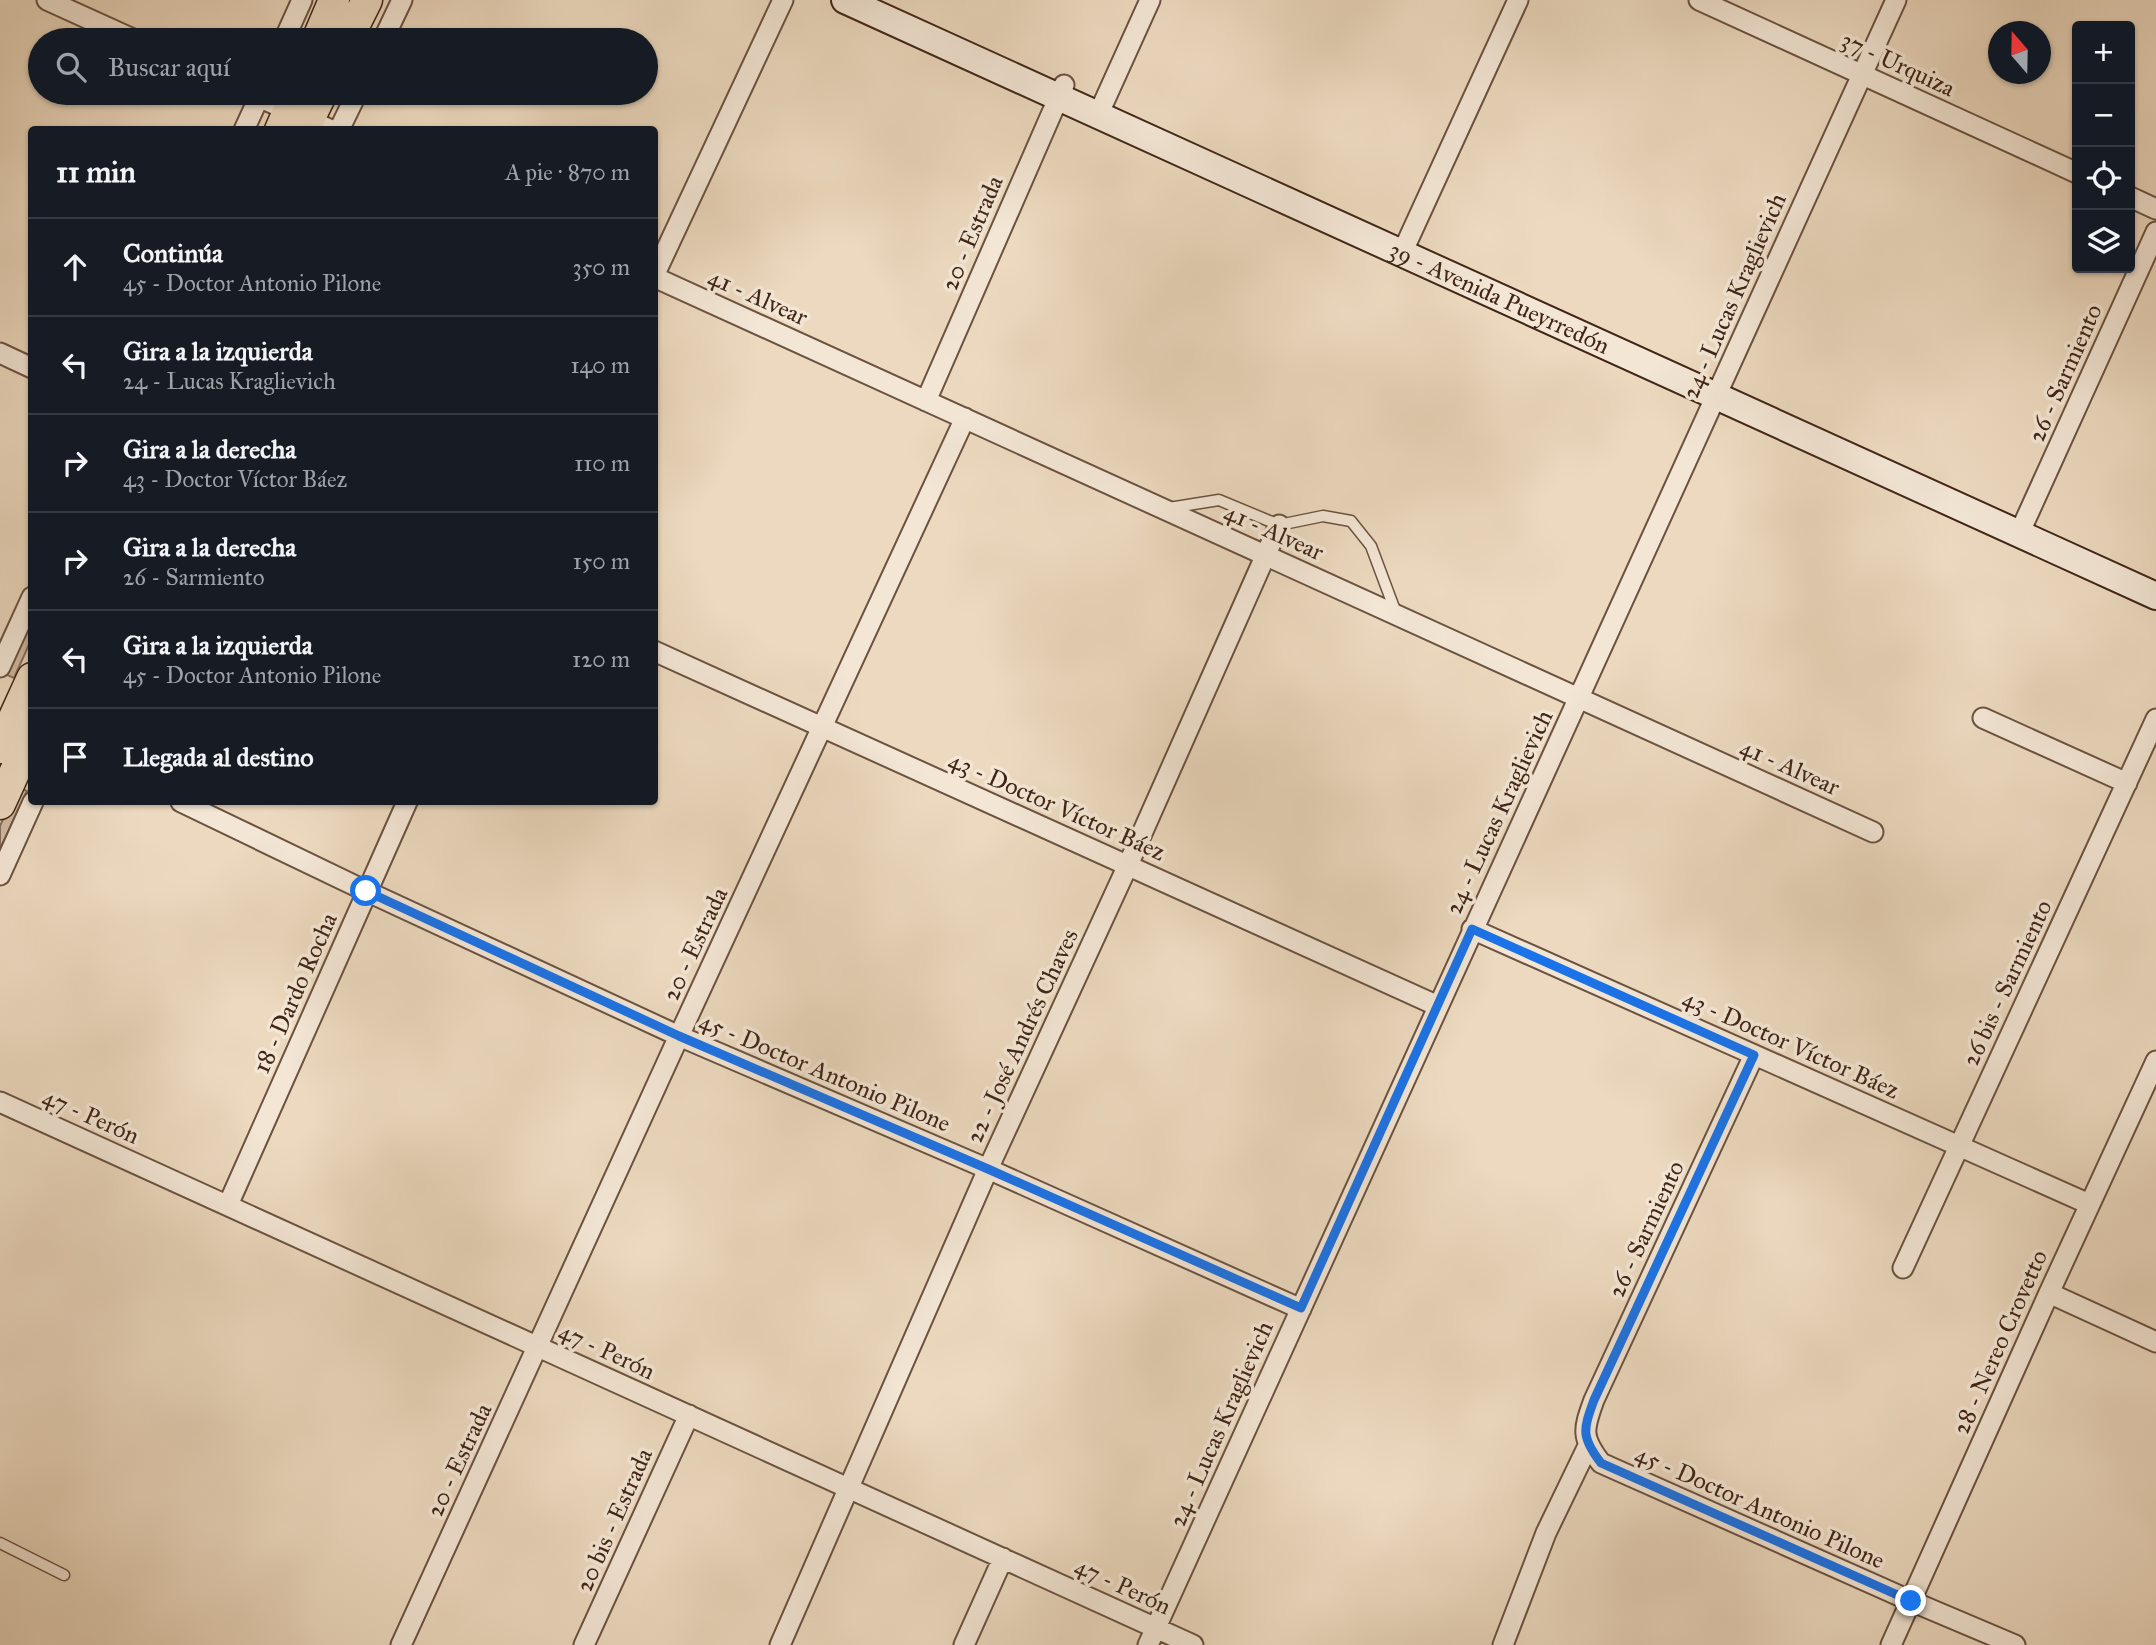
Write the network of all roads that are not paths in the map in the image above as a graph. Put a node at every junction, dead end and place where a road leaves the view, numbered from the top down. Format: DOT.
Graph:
graph roads {
  1 [pos="47,0"];
  2 [pos="302,0"];
  3 [pos="334,0"];
  4 [pos="367,0"];
  5 [pos="402,0"];
  6 [pos="783,0"];
  7 [pos="845,0"];
  8 [pos="878,0"];
  9 [pos="1150,0"];
  10 [pos="1518,0"];
  11 [pos="1699,0"];
  12 [pos="1896,0"];
  13 [pos="109,28"];
  14 [pos="289,28"];
  15 [pos="322,28"];
  16 [pos="353,28"];
  17 [pos="389,28"];
  18 [pos="1862,75"];
  19 [pos="1061,91"];
  20 [pos="253,105"];
  21 [pos="277,105"];
  22 [pos="351,105"];
  23 [pos="1100,108"];
  24 [pos="301,118"];
  25 [pos="245,126"];
  26 [pos="341,126"];
  27 [pos="2072,171"];
  28 [pos="2135,199"];
  29 [pos="2156,209"];
  30 [pos="2156,232"];
  31 [pos="1406,246"];
  32 [pos="658,267"];
  33 [pos="658,278"];
  34 [pos="0,353"];
  35 [pos="28,366"];
  36 [pos="1719,389"];
  37 [pos="926,401"];
  38 [pos="965,418"];
  39 [pos="1165,509"];
  40 [pos="1279,525"];
  41 [pos="2021,528"];
  42 [pos="1265,555"];
  43 [pos="2156,581"];
  44 [pos="2156,596"];
  45 [pos="28,606"];
  46 [pos="1396,614"];
  47 [pos="658,653"];
  48 [pos="0,667"];
  49 [pos="28,690"];
  50 [pos="1578,697"];
  51 [pos="1983,718"];
  52 [pos="2156,719"];
  53 [pos="823,727"];
  54 [pos="15,730"];
  55 [pos="2127,783"];
  56 [pos="0,804"];
  57 [pos="32,805"];
  58 [pos="187,805"];
  59 [pos="406,805"];
  60 [pos="1873,832"];
  61 [pos="1128,865"];
  62 [pos="0,875"];
  63 [pos="366,891"];
  64 [pos="1472,929"];
  65 [pos="1438,1006"];
  66 [pos="679,1036"];
  67 [pos="1754,1055"];
  68 [pos="2156,1060"];
  69 [pos="0,1102"];
  70 [pos="1959,1146"];
  71 [pos="988,1169"];
  72 [pos="2090,1204"];
  73 [pos="229,1205"];
  74 [pos="1903,1268"];
  75 [pos="2049,1293"];
  76 [pos="1301,1308"];
  77 [pos="2156,1342"];
  78 [pos="538,1347"];
  79 [pos="689,1415"];
  80 [pos="1588,1446"];
  81 [pos="850,1489"];
  82 [pos="0,1543"];
  83 [pos="1003,1558"];
  84 [pos="64,1575"];
  85 [pos="1911,1601"];
  86 [pos="1152,1636"];
  87 [pos="401,1645"];
  88 [pos="584,1645"];
  89 [pos="780,1645"];
  90 [pos="964,1645"];
  91 [pos="1193,1645"];
  92 [pos="1503,1645"];
  93 [pos="1891,1645"];
  94 [pos="2015,1645"];
  1 -- 13 [label="street"];
  2 -- 14 [label="street"];
  3 -- 15 [label="main road"];
  4 -- 16 [label="main road"];
  5 -- 17 [label="street"];
  6 -- 32 [label="street"];
  7 -- 19 [label="street, 39 - Avenida Pueyrredón"];
  8 -- 19 [label="street, 39 - Avenida Pueyrredón"];
  9 -- 23 [label="street"];
  10 -- 31 [label="street"];
  11 -- 18 [label="street, 37 - Urquiza"];
  12 -- 18 [label="street, 24 - Lucas Kraglievich"];
  18 -- 27 [label="street, 37 - Urquiza"];
  18 -- 36 [label="street, 24 - Lucas Kraglievich"];
  19 -- 23 [label="street, 39 - Avenida Pueyrredón"];
  19 -- 37 [label="street, 20 - Estrada"];
  20 -- 25 [label="street"];
  21 -- 24 [label="street"];
  22 -- 26 [label="street"];
  23 -- 31 [label="street, 39 - Avenida Pueyrredón"];
  28 -- 29 [label="street"];
  30 -- 41 [label="street, 26 - Sarmiento"];
  31 -- 36 [label="street, 39 - Avenida Pueyrredón"];
  33 -- 37 [label="street, 41 - Alvear"];
  34 -- 35 [label="street"];
  36 -- 41 [label="street, 39 - Avenida Pueyrredón"];
  36 -- 50 [label="street, 24 - Lucas Kraglievich"];
  37 -- 38 [label="street, 41 - Alvear"];
  38 -- 39 [label="street, 41 - Alvear"];
  38 -- 53 [label="street, 20 - Estrada"];
  39 -- 40 [label="lane"];
  39 -- 42 [label="street, 41 - Alvear"];
  40 -- 42 [label="street, 22 - José Andrés Chaves"];
  40 -- 46 [label="lane"];
  41 -- 43 [label="street, 39 - Avenida Pueyrredón"];
  41 -- 44 [label="street, 39 - Avenida Pueyrredón"];
  42 -- 46 [label="street, 41 - Alvear"];
  42 -- 61 [label="street, 22 - José Andrés Chaves"];
  45 -- 48 [label="street"];
  46 -- 50 [label="street, 41 - Alvear"];
  47 -- 53 [label="street, 43 - Doctor Víctor Báez"];
  49 -- 54 [label="main road"];
  50 -- 60 [label="street, 41 - Alvear"];
  50 -- 64 [label="street, 24 - Lucas Kraglievich"];
  51 -- 55 [label="street"];
  52 -- 55 [label="street, 26 bis - Sarmiento"];
  53 -- 61 [label="street, 43 - Doctor Víctor Báez"];
  53 -- 66 [label="street, 20 - Estrada"];
  54 -- 56 [label="main road"];
  55 -- 70 [label="street, 26 bis - Sarmiento"];
  57 -- 62 [label="street"];
  58 -- 63 [label="street, 45 - Doctor Antonio Pilone"];
  59 -- 63 [label="street, 18 - Dardo Rocha"];
  61 -- 65 [label="street, 43 - Doctor Víctor Báez"];
  61 -- 71 [label="street, 22 - José Andrés Chaves"];
  63 -- 66 [label="street, 45 - Doctor Antonio Pilone"];
  63 -- 73 [label="street, 18 - Dardo Rocha"];
  64 -- 65 [label="street, 24 - Lucas Kraglievich"];
  64 -- 67 [label="street, 43 - Doctor Víctor Báez"];
  65 -- 76 [label="street, 24 - Lucas Kraglievich"];
  66 -- 71 [label="street, 45 - Doctor Antonio Pilone"];
  66 -- 78 [label="street, 20 - Estrada"];
  67 -- 70 [label="street, 43 - Doctor Víctor Báez"];
  67 -- 80 [label="street, 26 - Sarmiento"];
  68 -- 72 [label="street, 28 - Nereo Crovetto"];
  69 -- 73 [label="street, 47 - Perón"];
  70 -- 72 [label="street, 43 - Doctor Víctor Báez"];
  70 -- 74 [label="street, 26 bis - Sarmiento"];
  71 -- 76 [label="street, 45 - Doctor Antonio Pilone"];
  71 -- 81 [label="street, 22 - José Andrés Chaves"];
  72 -- 75 [label="street, 28 - Nereo Crovetto"];
  73 -- 78 [label="street, 47 - Perón"];
  75 -- 77 [label="street"];
  75 -- 85 [label="street, 28 - Nereo Crovetto"];
  76 -- 86 [label="street, 24 - Lucas Kraglievich"];
  78 -- 79 [label="street, 47 - Perón"];
  78 -- 87 [label="street, 20 - Estrada"];
  79 -- 81 [label="street, 47 - Perón"];
  79 -- 88 [label="street, 20 bis - Estrada"];
  80 -- 85 [label="street, 45 - Doctor Antonio Pilone"];
  80 -- 92 [label="street"];
  81 -- 83 [label="street, 47 - Perón"];
  81 -- 89 [label="street, 22 - José Andrés Chaves"];
  82 -- 84 [label="lane"];
  83 -- 86 [label="street, 47 - Perón"];
  83 -- 90 [label="street"];
  85 -- 93 [label="street, 28 - Nereo Crovetto"];
  85 -- 94 [label="street, 45 - Doctor Antonio Pilone"];
  86 -- 91 [label="street, 47 - Perón"];
}
